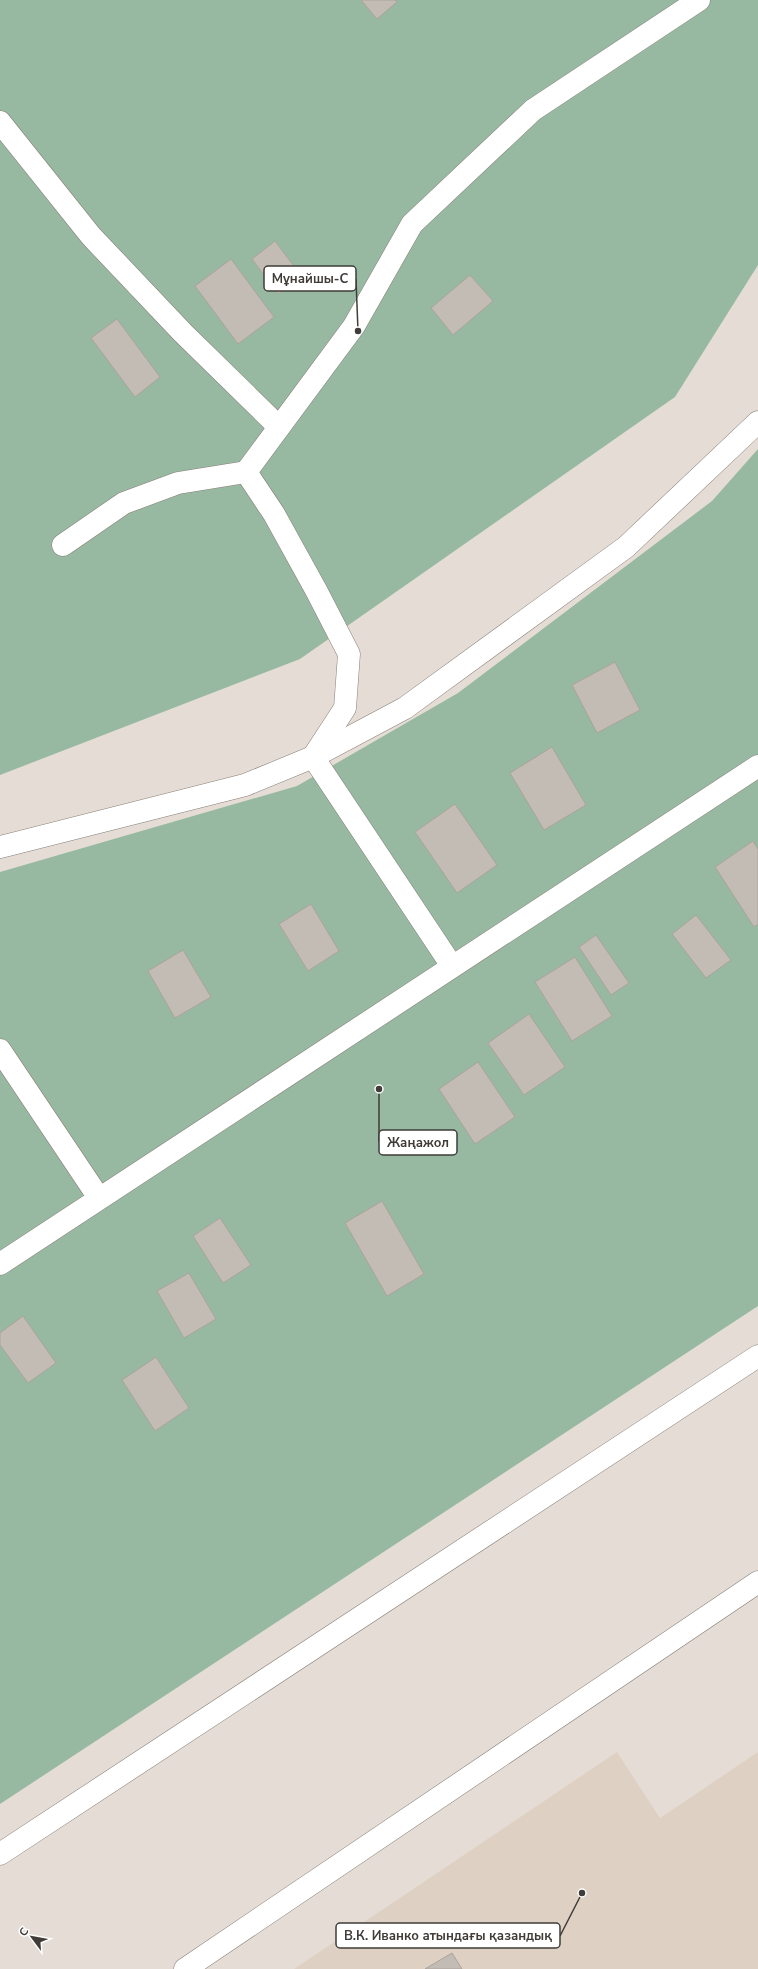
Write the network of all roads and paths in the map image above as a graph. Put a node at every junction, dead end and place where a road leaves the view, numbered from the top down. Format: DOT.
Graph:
graph roads {
  1 [pos="699,0"];
  2 [pos="0,122"];
  3 [pos="758,422"];
  4 [pos="279,427"];
  5 [pos="246,472"];
  6 [pos="63,545"];
  7 [pos="313,757"];
  8 [pos="758,766"];
  9 [pos="0,847"];
  10 [pos="452,966"];
  11 [pos="0,1050"];
  12 [pos="99,1198"];
  13 [pos="0,1264"];
  14 [pos="758,1356"];
  15 [pos="758,1582"];
  16 [pos="0,1854"];
  17 [pos="185,1969"];
  1 -- 4 [label="street"];
  2 -- 4 [label="street"];
  3 -- 7 [label="street"];
  4 -- 5 [label="street"];
  5 -- 6 [label="street"];
  5 -- 7 [label="street"];
  7 -- 9 [label="street"];
  7 -- 10 [label="street"];
  8 -- 10 [label="street"];
  10 -- 12 [label="street"];
  11 -- 12 [label="street"];
  12 -- 13 [label="street"];
  14 -- 16 [label="street"];
  15 -- 17 [label="street"];
}
